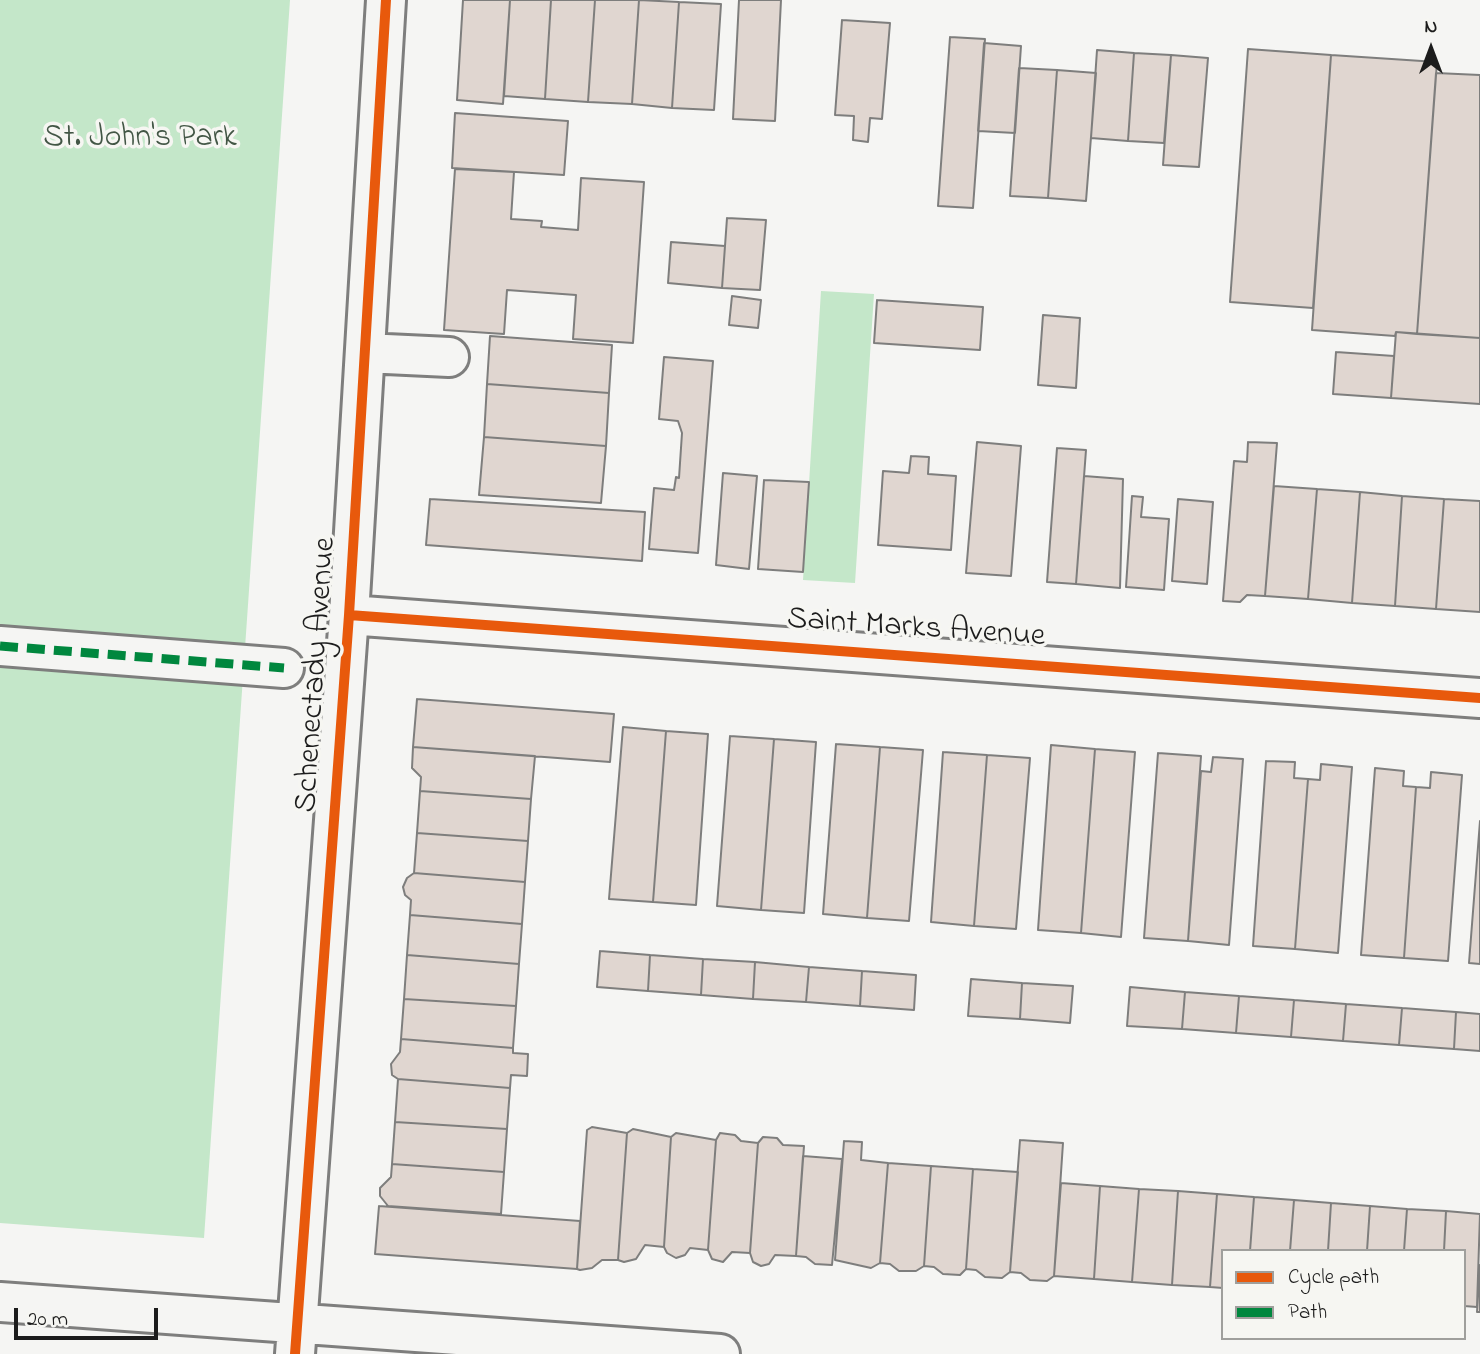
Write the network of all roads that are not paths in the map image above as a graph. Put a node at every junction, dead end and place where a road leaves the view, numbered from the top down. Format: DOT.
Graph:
graph roads {
  1 [pos="386,0"];
  2 [pos="365,353"];
  3 [pos="449,358"];
  4 [pos="349,615"];
  5 [pos="0,646"];
  6 [pos="284,668"];
  7 [pos="1480,698"];
  8 [pos="0,1302"];
  9 [pos="296,1339"];
  10 [pos="720,1354"];
  1 -- 2 [label="street, Schenectady Avenue"];
  2 -- 3 [label="street"];
  2 -- 4 [label="street, Schenectady Avenue"];
  4 -- 7 [label="street, Saint Marks Avenue"];
  4 -- 9 [label="street, Schenectady Avenue"];
  5 -- 6 [label="street"];
  8 -- 9 [label="street"];
  9 -- 10 [label="street"];
}
